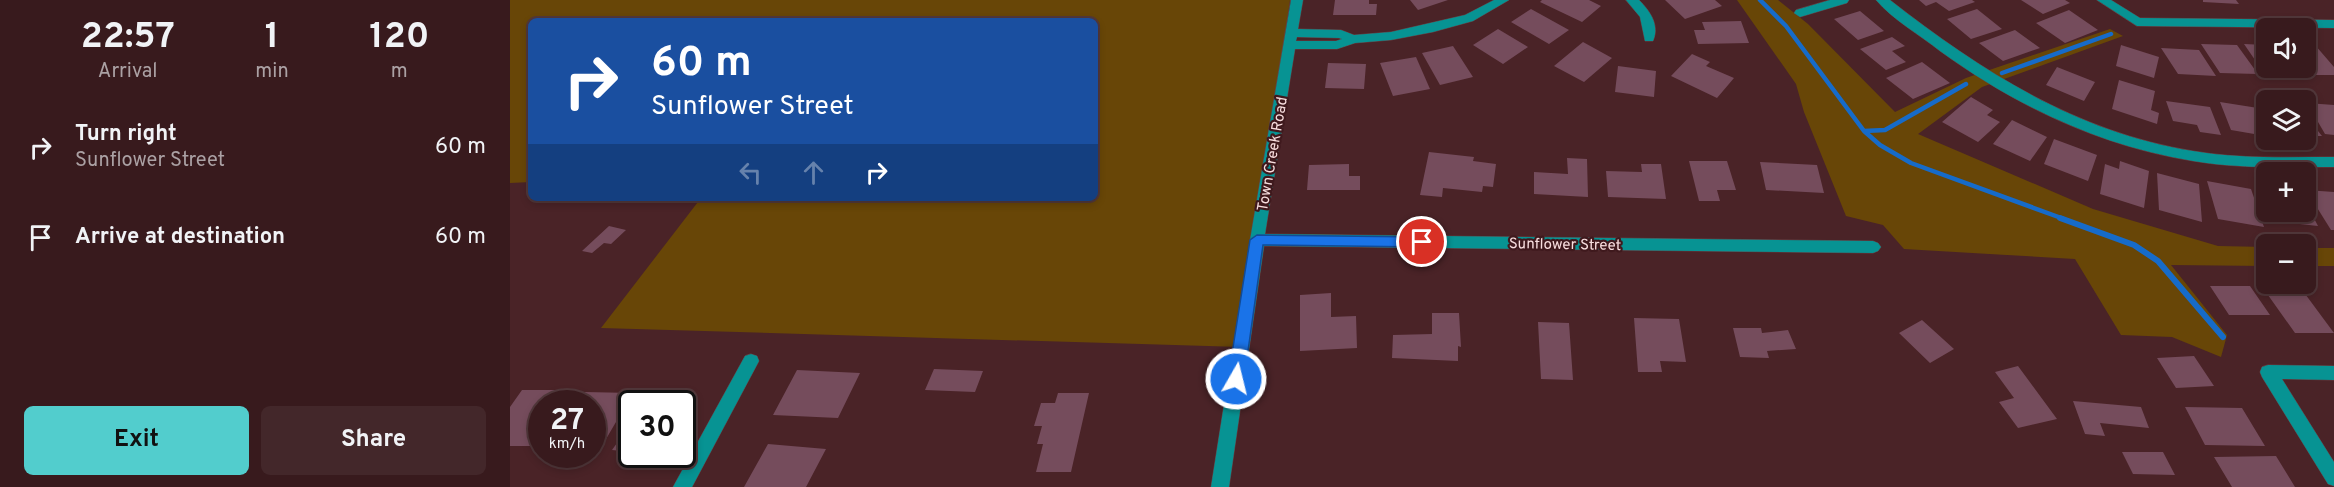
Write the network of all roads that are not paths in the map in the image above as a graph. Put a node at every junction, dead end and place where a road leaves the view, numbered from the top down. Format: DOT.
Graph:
graph roads {
  1 [pos="1297,0"];
  2 [pos="1503,0"];
  3 [pos="1632,0"];
  4 [pos="1843,0"];
  5 [pos="1882,0"];
  6 [pos="2103,0"];
  7 [pos="1800,13"];
  8 [pos="2334,24"];
  9 [pos="1649,38"];
  10 [pos="1291,39"];
  11 [pos="2334,162"];
  12 [pos="1257,240"];
  13 [pos="1873,247"];
  14 [pos="751,361"];
  15 [pos="2334,373"];
  16 [pos="2334,478"];
  17 [pos="682,487"];
  18 [pos="1220,487"];
  1 -- 10 [label="street, Town Creek Road"];
  2 -- 10 [label="street"];
  3 -- 9 [label="street"];
  4 -- 7 [label="street"];
  5 -- 11 [label="street"];
  6 -- 8 [label="street"];
  10 -- 12 [label="street, Town Creek Road"];
  12 -- 13 [label="street, Sunflower Street"];
  12 -- 18 [label="street, Town Creek Road"];
  14 -- 17 [label="street"];
  15 -- 16 [label="street"];
}
